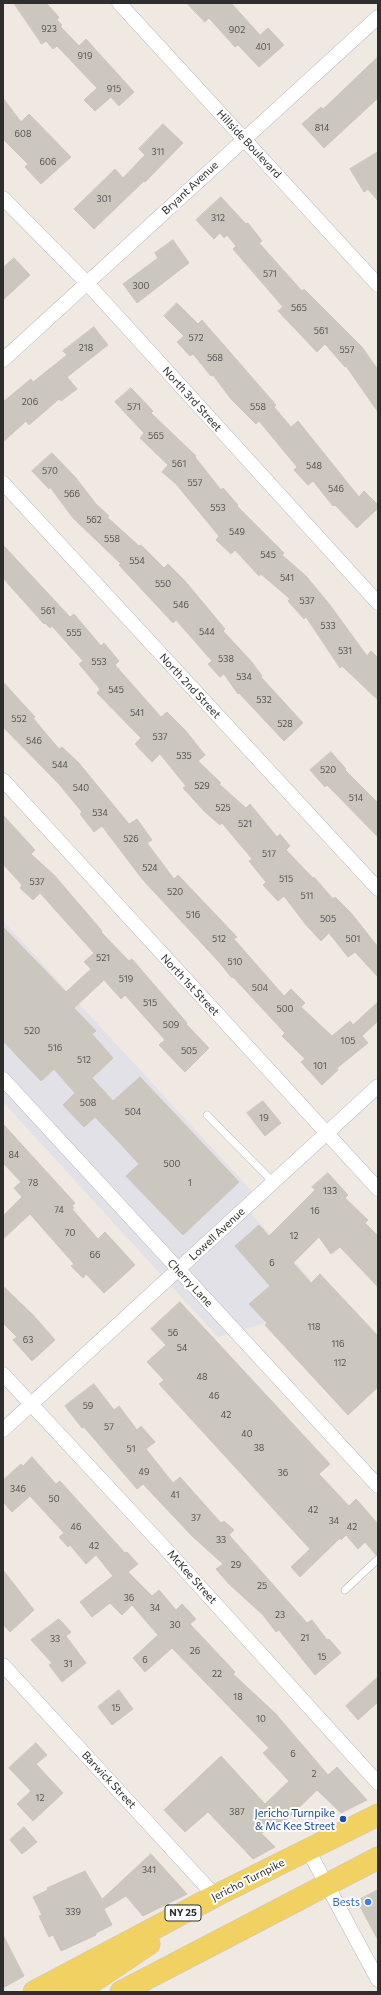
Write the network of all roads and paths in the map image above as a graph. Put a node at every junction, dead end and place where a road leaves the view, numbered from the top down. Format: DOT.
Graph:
graph roads {
  1 [pos="119,3"];
  2 [pos="378,17"];
  3 [pos="244,138"];
  4 [pos="3,198"];
  5 [pos="87,283"];
  6 [pos="378,284"];
  7 [pos="3,360"];
  8 [pos="3,483"];
  9 [pos="378,603"];
  10 [pos="3,780"];
  11 [pos="378,889"];
  12 [pos="3,1079"];
  13 [pos="378,1086"];
  14 [pos="207,1115"];
  15 [pos="327,1133"];
  16 [pos="273,1182"];
  17 [pos="378,1189"];
  18 [pos="178,1270"];
  19 [pos="3,1374"];
  20 [pos="31,1404"];
  21 [pos="3,1430"];
  22 [pos="378,1486"];
  23 [pos="378,1559"];
  24 [pos="345,1590"];
  25 [pos="3,1665"];
  26 [pos="378,1783"];
  27 [pos="378,1815"];
  28 [pos="308,1850"];
  29 [pos="378,1858"];
  30 [pos="327,1885"];
  31 [pos="215,1896"];
  32 [pos="190,1910"];
  33 [pos="378,1980"];
  34 [pos="34,1992"];
  35 [pos="73,1992"];
  36 [pos="121,1992"];
  1 -- 3 [label="street, Hillside Boulevard"];
  2 -- 3 [label="street, Bryant Avenue"];
  3 -- 5 [label="street, Bryant Avenue"];
  3 -- 6 [label="street, Hillside Boulevard"];
  4 -- 5 [label="street, North 3rd Street"];
  5 -- 7 [label="street, Bryant Avenue"];
  5 -- 9 [label="street, North 3rd Street"];
  8 -- 11 [label="street, North 2nd Street"];
  10 -- 15 [label="street, North 1st Street"];
  12 -- 18 [label="street, Cherry Lane"];
  13 -- 15 [label="street, Lowell Avenue"];
  14 -- 16 [label="lane"];
  15 -- 16 [label="street, Lowell Avenue"];
  15 -- 17 [label="street, North 1st Street"];
  16 -- 18 [label="street, Lowell Avenue"];
  18 -- 20 [label="street, Lowell Avenue"];
  18 -- 22 [label="street, Cherry Lane"];
  19 -- 20 [label="street, McKee Street"];
  20 -- 21 [label="street, Lowell Avenue"];
  20 -- 26 [label="street, McKee Street"];
  23 -- 24 [label="lane"];
  25 -- 31 [label="street, Barwick Street"];
  27 -- 28 [label="main road, Jericho Turnpike / NY 25"];
  28 -- 30 [label="street"];
  28 -- 31 [label="main road, Jericho Turnpike / NY 25"];
  29 -- 30 [label="main road"];
  30 -- 33 [label="street"];
  30 -- 36 [label="main road"];
  31 -- 32 [label="main road, Jericho Turnpike / NY 25"];
  32 -- 34 [label="main road, Jericho Turnpike / NY 25"];
  32 -- 35 [label="main road"];
}
